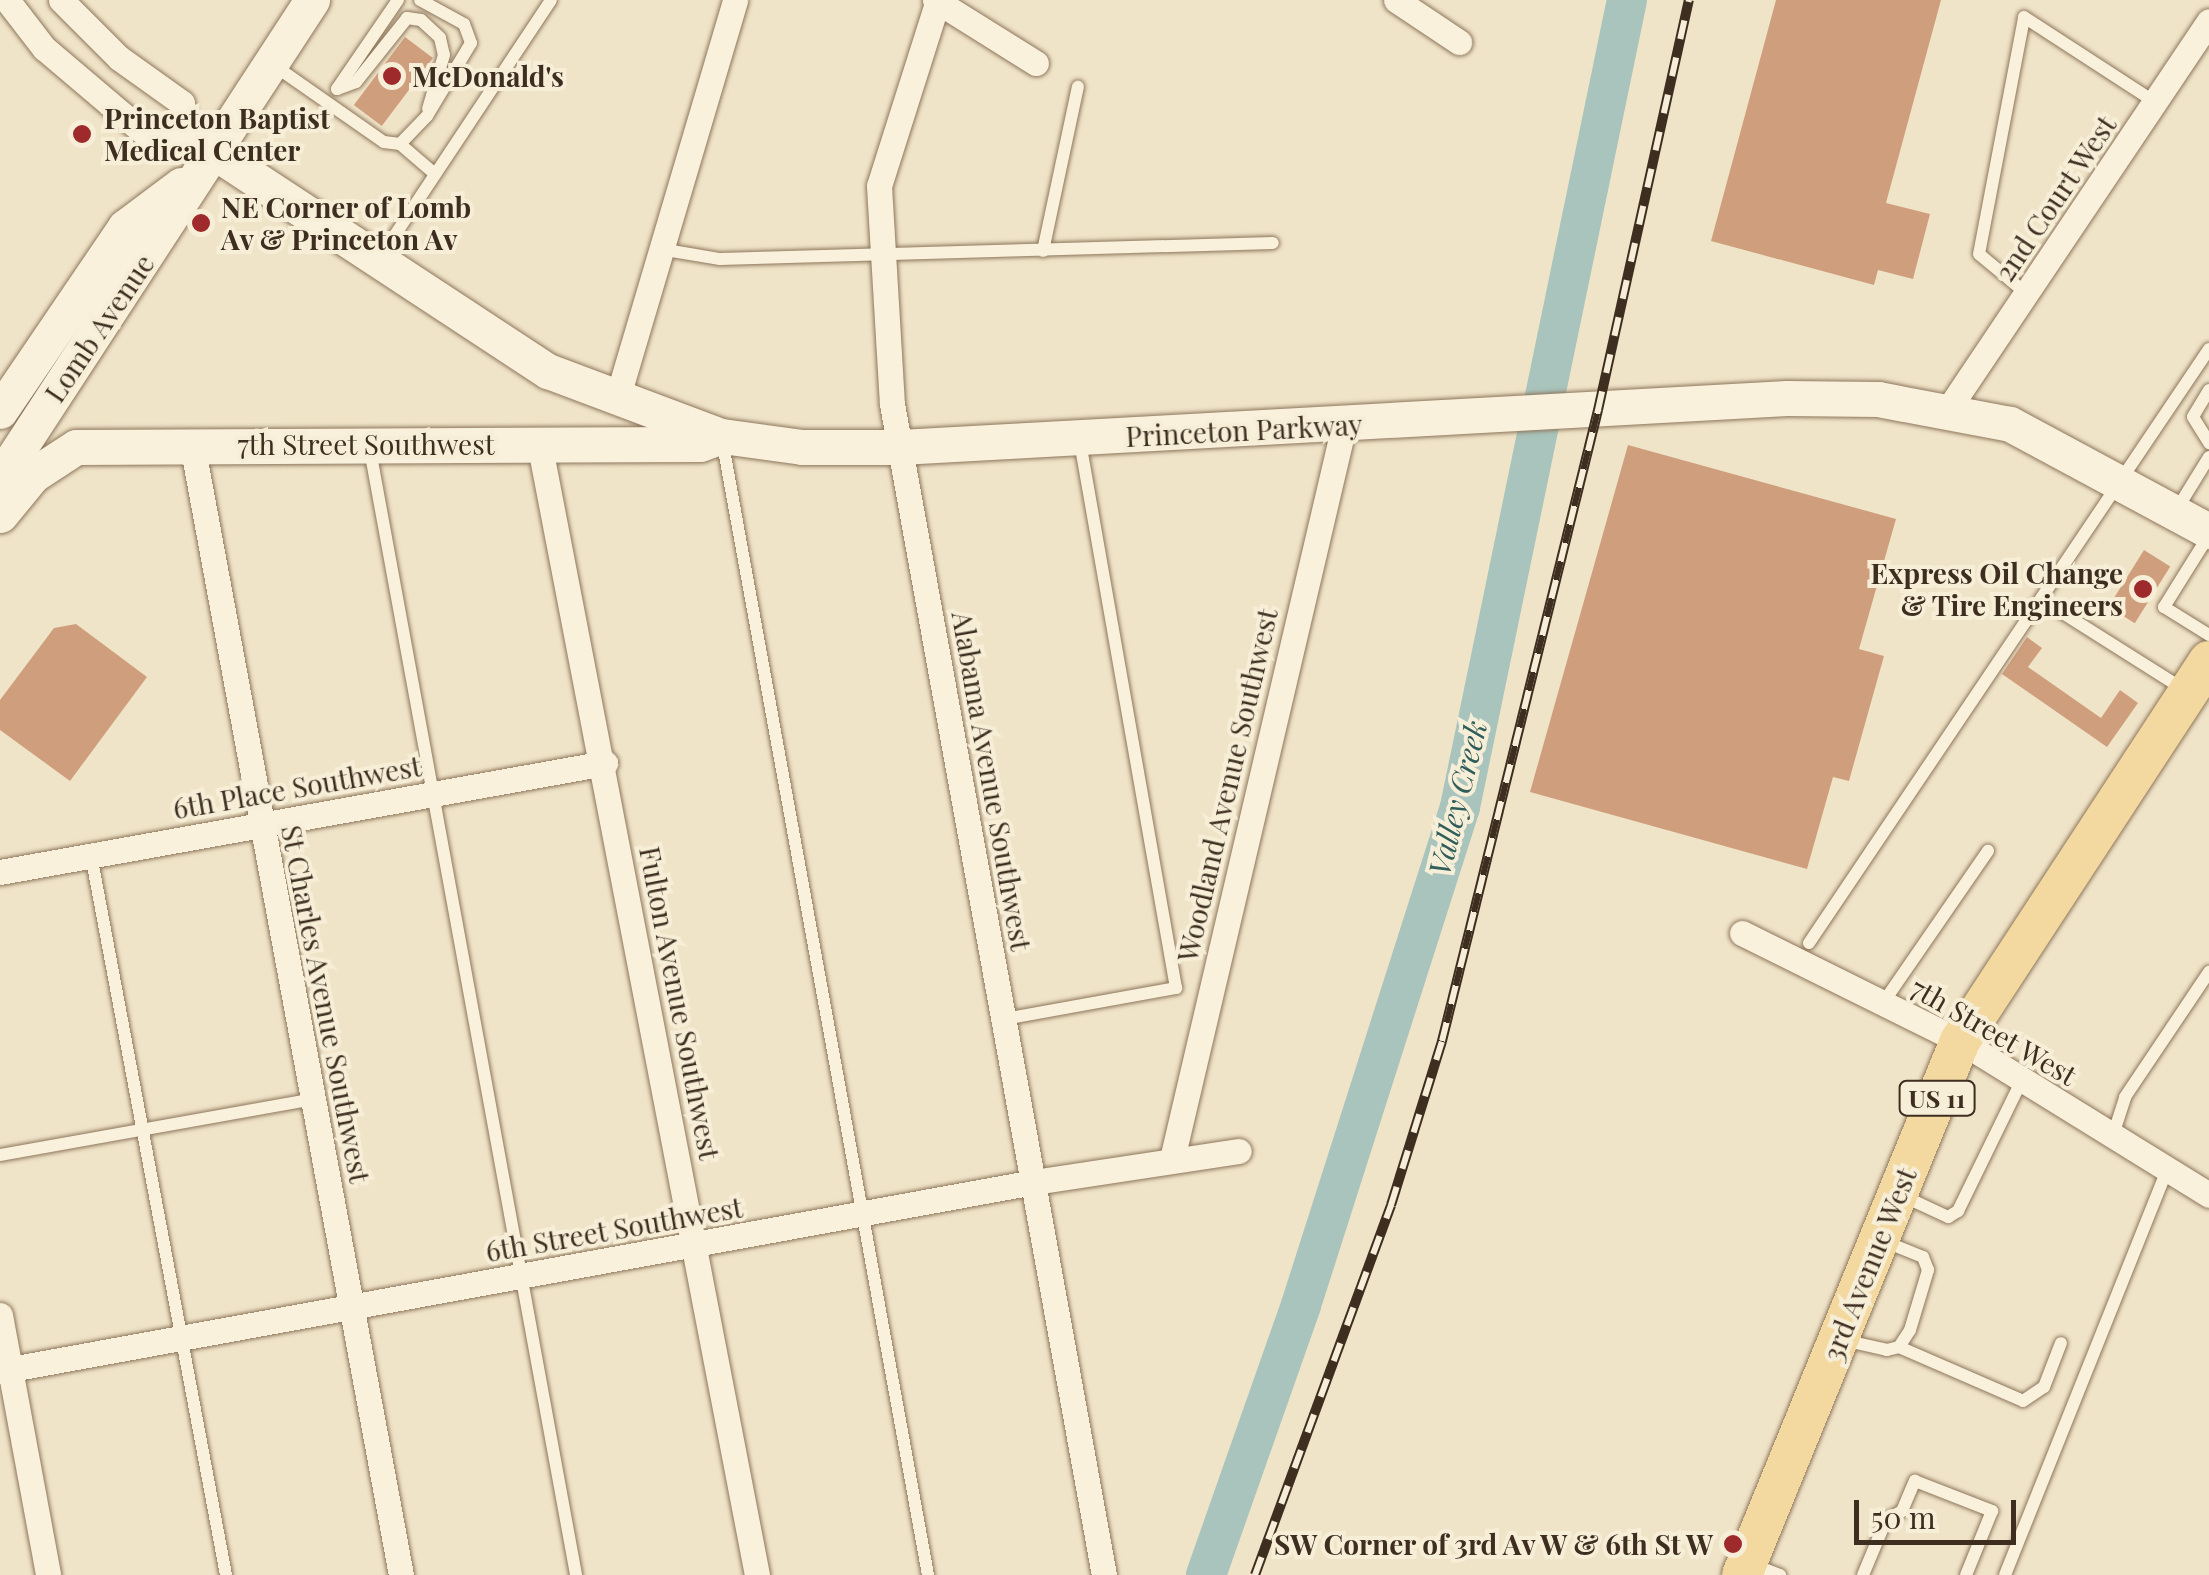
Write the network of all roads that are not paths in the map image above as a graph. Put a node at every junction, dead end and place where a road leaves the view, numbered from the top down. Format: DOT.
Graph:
graph roads {
  1 [pos="7,0"];
  2 [pos="61,0"];
  3 [pos="312,0"];
  4 [pos="398,0"];
  5 [pos="420,0"];
  6 [pos="551,0"];
  7 [pos="735,0"];
  8 [pos="937,0"];
  9 [pos="1396,0"];
  10 [pos="2209,21"];
  11 [pos="90,32"];
  12 [pos="1459,42"];
  13 [pos="57,60"];
  14 [pos="270,63"];
  15 [pos="1036,63"];
  16 [pos="1078,87"];
  17 [pos="337,89"];
  18 [pos="328,102"];
  19 [pos="2155,102"];
  20 [pos="427,116"];
  21 [pos="400,144"];
  22 [pos="197,153"];
  23 [pos="436,174"];
  24 [pos="1273,242"];
  25 [pos="658,249"];
  26 [pos="1043,250"];
  27 [pos="885,253"];
  28 [pos="378,260"];
  29 [pos="2027,294"];
  30 [pos="2209,349"];
  31 [pos="2209,390"];
  32 [pos="617,399"];
  33 [pos="1949,408"];
  34 [pos="0,411"];
  35 [pos="1344,425"];
  36 [pos="722,436"];
  37 [pos="1080,440"];
  38 [pos="539,442"];
  39 [pos="2209,443"];
  40 [pos="192,444"];
  41 [pos="900,447"];
  42 [pos="370,450"];
  43 [pos="2209,457"];
  44 [pos="0,478"];
  45 [pos="2120,479"];
  46 [pos="2176,511"];
  47 [pos="0,515"];
  48 [pos="2209,533"];
  49 [pos="2058,610"];
  50 [pos="2209,635"];
  51 [pos="2199,677"];
  52 [pos="605,762"];
  53 [pos="438,792"];
  54 [pos="261,824"];
  55 [pos="1988,851"];
  56 [pos="92,855"];
  57 [pos="0,872"];
  58 [pos="1742,934"];
  59 [pos="1810,943"];
  60 [pos="2209,972"];
  61 [pos="1882,1003"];
  62 [pos="1004,1020"];
  63 [pos="1960,1041"];
  64 [pos="2022,1080"];
  65 [pos="312,1100"];
  66 [pos="140,1130"];
  67 [pos="2113,1135"];
  68 [pos="1239,1151"];
  69 [pos="0,1155"];
  70 [pos="1172,1159"];
  71 [pos="2168,1169"];
  72 [pos="1034,1182"];
  73 [pos="1898,1194"];
  74 [pos="2209,1195"];
  75 [pos="863,1214"];
  76 [pos="1879,1240"];
  77 [pos="694,1245"];
  78 [pos="524,1275"];
  79 [pos="352,1306"];
  80 [pos="0,1314"];
  81 [pos="179,1339"];
  82 [pos="1838,1339"];
  83 [pos="2061,1343"];
  84 [pos="1899,1347"];
  85 [pos="5,1370"];
  86 [pos="1756,1571"];
  87 [pos="48,1575"];
  88 [pos="226,1575"];
  89 [pos="401,1575"];
  90 [pos="576,1575"];
  91 [pos="757,1575"];
  92 [pos="928,1575"];
  93 [pos="1104,1575"];
  94 [pos="1862,1575"];
  95 [pos="1966,1575"];
  96 [pos="2005,1575"];
  1 -- 13 [label="street"];
  2 -- 11 [label="street"];
  3 -- 14 [label="main road, Lomb Avenue"];
  4 -- 17 [label="lane"];
  5 -- 20 [label="lane"];
  6 -- 23 [label="lane"];
  7 -- 25 [label="street"];
  8 -- 15 [label="street"];
  8 -- 27 [label="street, Alabama Avenue Southwest"];
  9 -- 12 [label="street"];
  10 -- 19 [label="street, 2nd Court West"];
  11 -- 13 [label="street"];
  11 -- 22 [label="street"];
  13 -- 22 [label="street"];
  14 -- 18 [label="lane"];
  14 -- 22 [label="main road, Lomb Avenue"];
  16 -- 26 [label="lane"];
  17 -- 18 [label="lane"];
  17 -- 20 [label="lane"];
  18 -- 21 [label="lane"];
  19 -- 29 [label="street, 2nd Court West"];
  19 -- 29 [label="lane"];
  20 -- 21 [label="lane"];
  21 -- 23 [label="lane"];
  22 -- 28 [label="main road"];
  22 -- 34 [label="main road, Lomb Avenue"];
  22 -- 44 [label="main road, Lomb Avenue"];
  23 -- 28 [label="lane"];
  24 -- 26 [label="lane"];
  25 -- 27 [label="lane"];
  25 -- 32 [label="street"];
  26 -- 27 [label="lane"];
  27 -- 41 [label="street, Alabama Avenue Southwest"];
  28 -- 32 [label="main road"];
  29 -- 33 [label="street, 2nd Court West"];
  30 -- 45 [label="lane"];
  31 -- 39 [label="lane"];
  32 -- 36 [label="main road"];
  33 -- 35 [label="main road, Princeton Parkway"];
  33 -- 45 [label="main road, Princeton Parkway"];
  35 -- 37 [label="main road, Princeton Parkway"];
  35 -- 70 [label="street, Woodland Avenue Southwest"];
  36 -- 38 [label="main road, Princeton Parkway"];
  36 -- 41 [label="main road, Princeton Parkway"];
  36 -- 75 [label="lane"];
  37 -- 41 [label="main road, Princeton Parkway"];
  37 -- 62 [label="lane"];
  38 -- 42 [label="main road, 7th Street Southwest"];
  38 -- 52 [label="street, Fulton Avenue Southwest"];
  40 -- 42 [label="main road, 7th Street Southwest"];
  40 -- 47 [label="main road, 7th Street Southwest"];
  40 -- 54 [label="street, St Charles Avenue Southwest"];
  41 -- 62 [label="street, Alabama Avenue Southwest"];
  42 -- 53 [label="lane"];
  43 -- 46 [label="lane"];
  45 -- 46 [label="main road, Princeton Parkway"];
  45 -- 59 [label="lane"];
  46 -- 48 [label="main road, Princeton Parkway"];
  48 -- 50 [label="lane"];
  49 -- 51 [label="lane"];
  51 -- 63 [label="main road, 3rd Avenue West / US 11"];
  52 -- 53 [label="street, 6th Place Southwest"];
  52 -- 77 [label="street, Fulton Avenue Southwest"];
  53 -- 54 [label="street, 6th Place Southwest"];
  53 -- 78 [label="lane"];
  54 -- 56 [label="street, 6th Place Southwest"];
  54 -- 65 [label="street, St Charles Avenue Southwest"];
  55 -- 61 [label="lane"];
  56 -- 57 [label="street, 6th Place Southwest"];
  56 -- 66 [label="lane"];
  58 -- 61 [label="street, 7th Street West"];
  60 -- 67 [label="lane"];
  61 -- 63 [label="street, 7th Street West"];
  62 -- 72 [label="street, Alabama Avenue Southwest"];
  63 -- 64 [label="street, 7th Street West"];
  63 -- 73 [label="main road, 3rd Avenue West / US 11"];
  64 -- 67 [label="street, 7th Street West"];
  64 -- 73 [label="lane"];
  65 -- 66 [label="lane"];
  65 -- 79 [label="street, St Charles Avenue Southwest"];
  66 -- 69 [label="lane"];
  66 -- 81 [label="lane"];
  67 -- 71 [label="street, 7th Street West"];
  68 -- 70 [label="street, 6th Street Southwest"];
  70 -- 72 [label="street, 6th Street Southwest"];
  71 -- 74 [label="street, 7th Street West"];
  71 -- 96 [label="lane"];
  72 -- 75 [label="street, 6th Street Southwest"];
  72 -- 93 [label="street, Alabama Avenue Southwest"];
  73 -- 76 [label="main road, 3rd Avenue West / US 11"];
  75 -- 77 [label="street, 6th Street Southwest"];
  75 -- 92 [label="lane"];
  76 -- 82 [label="main road, 3rd Avenue West / US 11"];
  76 -- 84 [label="lane"];
  77 -- 78 [label="street, 6th Street Southwest"];
  77 -- 91 [label="street, Fulton Avenue Southwest"];
  78 -- 79 [label="street, 6th Street Southwest"];
  78 -- 90 [label="lane"];
  79 -- 81 [label="street, 6th Street Southwest"];
  79 -- 89 [label="street, St Charles Avenue Southwest"];
  80 -- 85 [label="street"];
  81 -- 85 [label="street, 6th Street Southwest"];
  81 -- 88 [label="lane"];
  82 -- 84 [label="lane"];
  82 -- 86 [label="main road, 3rd Avenue West / US 11"];
  83 -- 84 [label="lane"];
  85 -- 87 [label="street"];
  94 -- 95 [label="lane"];
}
